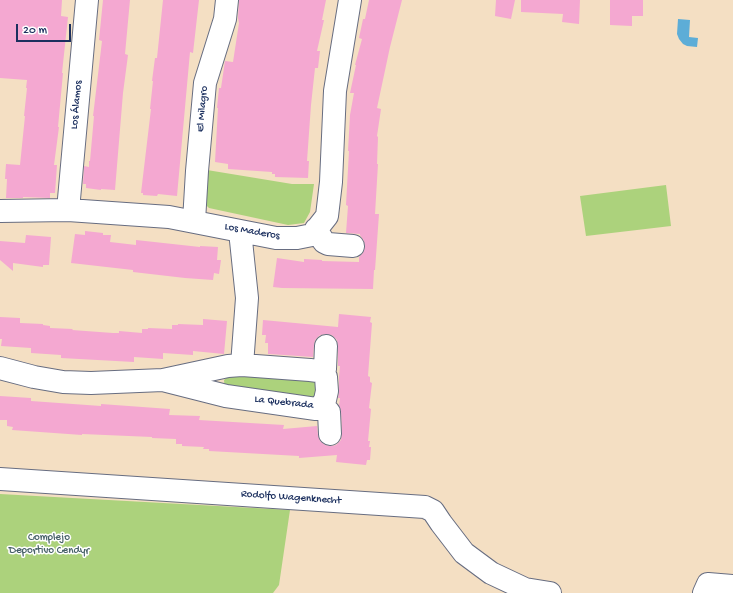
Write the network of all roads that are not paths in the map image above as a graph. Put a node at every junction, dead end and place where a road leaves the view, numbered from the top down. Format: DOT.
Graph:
graph roads {
  1 [pos="87,0"];
  2 [pos="228,0"];
  3 [pos="350,0"];
  4 [pos="68,210"];
  5 [pos="0,211"];
  6 [pos="194,221"];
  7 [pos="316,229"];
  8 [pos="240,230"];
  9 [pos="262,235"];
  10 [pos="353,246"];
  11 [pos="247,298"];
  12 [pos="326,346"];
  13 [pos="235,366"];
  14 [pos="0,368"];
  15 [pos="323,373"];
  16 [pos="163,380"];
  17 [pos="226,396"];
  18 [pos="322,405"];
  19 [pos="330,434"];
  20 [pos="0,479"];
  21 [pos="733,586"];
  22 [pos="706,589"];
  23 [pos="550,593"];
  1 -- 4 [label="street, Los Álamos"];
  2 -- 6 [label="street, El Milagro"];
  3 -- 7 [label="street, Los Maderos"];
  4 -- 5 [label="street, Los Maderos"];
  4 -- 6 [label="street, Los Maderos"];
  6 -- 8 [label="street, Los Maderos"];
  7 -- 9 [label="street, Los Maderos"];
  7 -- 10 [label="street"];
  8 -- 9 [label="street, Los Maderos"];
  8 -- 11 [label="street"];
  9 -- 11 [label="street"];
  11 -- 13 [label="street"];
  12 -- 15 [label="street"];
  13 -- 15 [label="street, La Quebrada"];
  13 -- 16 [label="street, La Quebrada"];
  13 -- 17 [label="street"];
  14 -- 16 [label="street, La Quebrada"];
  15 -- 18 [label="street, La Quebrada"];
  16 -- 17 [label="street, La Quebrada"];
  17 -- 18 [label="street, La Quebrada"];
  18 -- 19 [label="street"];
  20 -- 23 [label="street, Rodolfo Wagenknecht"];
  21 -- 22 [label="street"];
}
